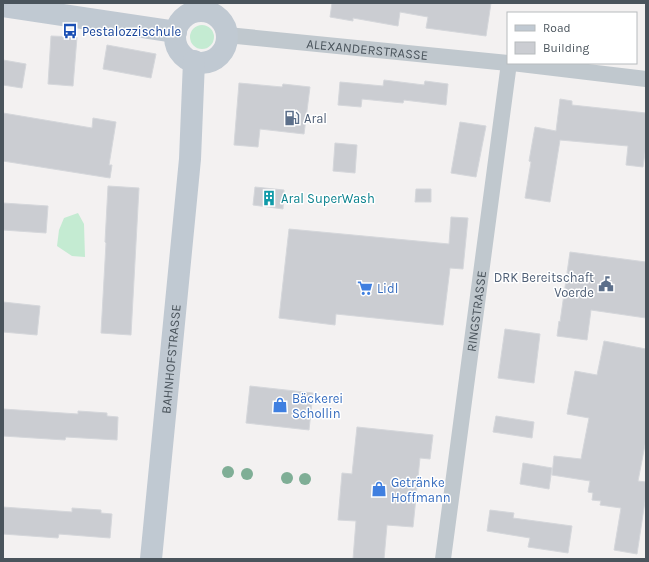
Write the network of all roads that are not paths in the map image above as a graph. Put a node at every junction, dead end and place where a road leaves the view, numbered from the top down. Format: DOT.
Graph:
graph roads {
  1 [pos="3,6"];
  2 [pos="31,7"];
  3 [pos="207,8"];
  4 [pos="176,32"];
  5 [pos="227,35"];
  6 [pos="200,62"];
  7 [pos="507,63"];
  8 [pos="509,64"];
  9 [pos="520,64"];
  10 [pos="646,79"];
  11 [pos="151,559"];
  12 [pos="443,559"];
  1 -- 2 [label="street"];
  2 -- 4 [label="street"];
  3 -- 4 [label="street"];
  3 -- 5 [label="street"];
  4 -- 6 [label="street"];
  5 -- 6 [label="street"];
  5 -- 7 [label="street, ALEXANDERSTRASSE"];
  6 -- 11 [label="street, BAHNHOFSTRASSE"];
  8 -- 12 [label="street, RINGSTRASSE"];
  9 -- 10 [label="street"];
}
